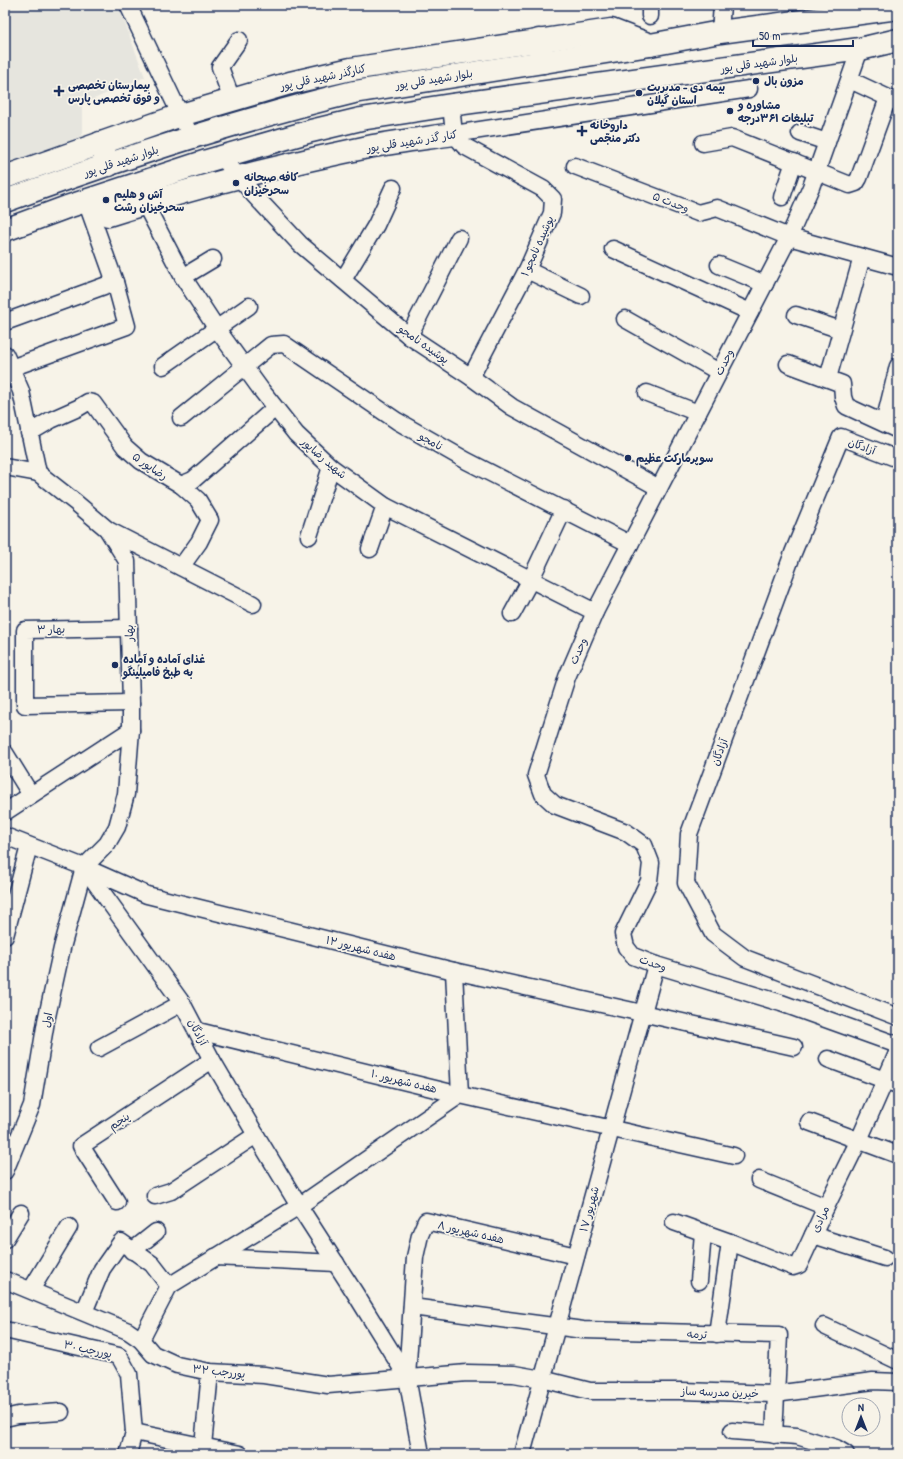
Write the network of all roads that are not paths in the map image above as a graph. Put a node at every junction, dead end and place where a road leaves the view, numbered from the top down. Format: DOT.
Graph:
graph roads {
  1 [pos="128,5"];
  2 [pos="722,5"];
  3 [pos="877,8"];
  4 [pos="898,8"];
  5 [pos="720,32"];
  6 [pos="239,40"];
  7 [pos="539,40"];
  8 [pos="898,40"];
  9 [pos="650,45"];
  10 [pos="860,49"];
  11 [pos="543,62"];
  12 [pos="850,80"];
  13 [pos="748,89"];
  14 [pos="354,92"];
  15 [pos="232,100"];
  16 [pos="893,100"];
  17 [pos="450,104"];
  18 [pos="181,115"];
  19 [pos="361,118"];
  20 [pos="800,133"];
  21 [pos="454,134"];
  22 [pos="191,137"];
  23 [pos="827,142"];
  24 [pos="100,143"];
  25 [pos="703,143"];
  26 [pos="222,157"];
  27 [pos="794,162"];
  28 [pos="109,165"];
  29 [pos="575,166"];
  30 [pos="817,171"];
  31 [pos="5,177"];
  32 [pos="239,177"];
  33 [pos="393,188"];
  34 [pos="782,197"];
  35 [pos="5,201"];
  36 [pos="86,201"];
  37 [pos="145,204"];
  38 [pos="5,230"];
  39 [pos="789,237"];
  40 [pos="459,238"];
  41 [pos="613,249"];
  42 [pos="862,257"];
  43 [pos="213,259"];
  44 [pos="719,265"];
  45 [pos="898,267"];
  46 [pos="527,270"];
  47 [pos="183,277"];
  48 [pos="343,280"];
  49 [pos="115,282"];
  50 [pos="765,284"];
  51 [pos="581,296"];
  52 [pos="249,306"];
  53 [pos="750,312"];
  54 [pos="796,315"];
  55 [pos="625,319"];
  56 [pos="5,322"];
  57 [pos="217,329"];
  58 [pos="841,330"];
  59 [pos="409,336"];
  60 [pos="8,361"];
  61 [pos="788,364"];
  62 [pos="163,366"];
  63 [pos="244,366"];
  64 [pos="898,366"];
  65 [pos="719,372"];
  66 [pos="471,376"];
  67 [pos="828,378"];
  68 [pos="647,393"];
  69 [pos="275,408"];
  70 [pos="698,413"];
  71 [pos="181,418"];
  72 [pos="891,427"];
  73 [pos="29,433"];
  74 [pos="898,459"];
  75 [pos="5,466"];
  76 [pos="331,467"];
  77 [pos="38,474"];
  78 [pos="181,485"];
  79 [pos="659,488"];
  80 [pos="385,506"];
  81 [pos="564,509"];
  82 [pos="106,529"];
  83 [pos="309,536"];
  84 [pos="630,544"];
  85 [pos="370,549"];
  86 [pos="181,567"];
  87 [pos="531,579"];
  88 [pos="253,604"];
  89 [pos="595,612"];
  90 [pos="512,614"];
  91 [pos="129,628"];
  92 [pos="131,703"];
  93 [pos="131,730"];
  94 [pos="5,753"];
  95 [pos="31,795"];
  96 [pos="5,812"];
  97 [pos="5,836"];
  98 [pos="28,846"];
  99 [pos="84,867"];
  100 [pos="5,936"];
  101 [pos="656,965"];
  102 [pos="454,971"];
  103 [pos="182,1003"];
  104 [pos="643,1013"];
  105 [pos="898,1017"];
  106 [pos="198,1031"];
  107 [pos="898,1045"];
  108 [pos="794,1047"];
  109 [pos="99,1048"];
  110 [pos="898,1051"];
  111 [pos="828,1059"];
  112 [pos="212,1060"];
  113 [pos="892,1083"];
  114 [pos="460,1095"];
  115 [pos="809,1122"];
  116 [pos="611,1129"];
  117 [pos="256,1135"];
  118 [pos="859,1140"];
  119 [pos="898,1155"];
  120 [pos="734,1156"];
  121 [pos="7,1161"];
  122 [pos="759,1180"];
  123 [pos="155,1196"];
  124 [pos="117,1202"];
  125 [pos="299,1206"];
  126 [pos="826,1207"];
  127 [pos="21,1213"];
  128 [pos="674,1222"];
  129 [pos="69,1227"];
  130 [pos="156,1232"];
  131 [pos="703,1233"];
  132 [pos="813,1235"];
  133 [pos="5,1239"];
  134 [pos="730,1242"];
  135 [pos="126,1247"];
  136 [pos="576,1256"];
  137 [pos="216,1258"];
  138 [pos="885,1258"];
  139 [pos="336,1263"];
  140 [pos="5,1280"];
  141 [pos="699,1281"];
  142 [pos="169,1286"];
  143 [pos="31,1290"];
  144 [pos="412,1307"];
  145 [pos="84,1312"];
  146 [pos="824,1326"];
  147 [pos="556,1328"];
  148 [pos="5,1330"];
  149 [pos="717,1334"];
  150 [pos="141,1340"];
  151 [pos="898,1361"];
  152 [pos="210,1372"];
  153 [pos="407,1377"];
  154 [pos="542,1379"];
  155 [pos="898,1382"];
  156 [pos="775,1394"];
  157 [pos="61,1412"];
  158 [pos="5,1418"];
  159 [pos="732,1431"];
  160 [pos="134,1432"];
  161 [pos="774,1435"];
  162 [pos="203,1446"];
  163 [pos="838,1452"];
  164 [pos="128,1454"];
  165 [pos="240,1454"];
  166 [pos="421,1454"];
  167 [pos="522,1454"];
  1 -- 18 [label="street"];
  2 -- 5 [label="street"];
  3 -- 4 [label="main road, بلوار شهید قلی پور"];
  3 -- 5 [label="main road, بلوار شهید قلی پور"];
  5 -- 9 [label="main road, بلوار شهید قلی پور"];
  6 -- 15 [label="street"];
  7 -- 9 [label="main road, کنارگذر شهید قلی پور"];
  7 -- 11 [label="main road"];
  7 -- 15 [label="main road, کنارگذر شهید قلی پور"];
  8 -- 10 [label="main road, بلوار شهید قلی پور"];
  9 -- 11 [label="main road, بلوار شهید قلی پور"];
  10 -- 12 [label="street, وحدت"];
  10 -- 17 [label="main road, بلوار شهید قلی پور"];
  11 -- 14 [label="main road, بلوار شهید قلی پور"];
  12 -- 16 [label="street"];
  12 -- 23 [label="street, وحدت"];
  13 -- 21 [label="street, کنار گذر شهید قلی پور"];
  14 -- 19 [label="main road"];
  14 -- 22 [label="main road, بلوار شهید قلی پور"];
  15 -- 18 [label="main road, کنارگذر شهید قلی پور"];
  16 -- 30 [label="street"];
  17 -- 19 [label="main road, بلوار شهید قلی پور"];
  17 -- 21 [label="street"];
  18 -- 22 [label="street"];
  18 -- 24 [label="main road, کنارگذر شهید قلی پور"];
  19 -- 26 [label="main road, بلوار شهید قلی پور"];
  20 -- 23 [label="street"];
  21 -- 32 [label="main road, کنار گذر شهید قلی پور"];
  21 -- 46 [label="street, پوشیده نامجو ۱"];
  22 -- 28 [label="main road, بلوار شهید قلی پور"];
  23 -- 30 [label="street, وحدت"];
  24 -- 28 [label="main road"];
  24 -- 31 [label="main road, کنارگذر شهید قلی پور"];
  25 -- 27 [label="street"];
  26 -- 32 [label="street, پوشیده نامجو"];
  26 -- 36 [label="main road, بلوار شهید قلی پور"];
  27 -- 30 [label="street"];
  27 -- 34 [label="street"];
  28 -- 35 [label="main road, بلوار شهید قلی پور"];
  29 -- 39 [label="street, وحدت ۵"];
  30 -- 39 [label="street, وحدت"];
  32 -- 37 [label="main road, کنار گذر شهید قلی پور"];
  32 -- 48 [label="street, پوشیده نامجو"];
  33 -- 48 [label="street"];
  36 -- 37 [label="main road, کنار گذر شهید قلی پور"];
  36 -- 38 [label="main road, بلوار شهید قلی پور"];
  36 -- 49 [label="street"];
  37 -- 47 [label="street, شهید رضاپور"];
  39 -- 42 [label="street, وحدت ۵"];
  39 -- 50 [label="street, وحدت"];
  40 -- 59 [label="street"];
  41 -- 53 [label="street"];
  42 -- 45 [label="street, وحدت ۵"];
  42 -- 58 [label="street"];
  43 -- 47 [label="street"];
  44 -- 50 [label="street"];
  46 -- 51 [label="street"];
  46 -- 66 [label="street, پوشیده نامجو ۱"];
  47 -- 57 [label="street, شهید رضاپور"];
  48 -- 59 [label="street, پوشیده نامجو"];
  49 -- 56 [label="street"];
  49 -- 60 [label="street"];
  50 -- 53 [label="street, وحدت"];
  52 -- 57 [label="street"];
  53 -- 65 [label="street, وحدت"];
  54 -- 58 [label="street"];
  55 -- 65 [label="street"];
  57 -- 62 [label="street"];
  57 -- 63 [label="street, شهید رضاپور"];
  58 -- 67 [label="street"];
  59 -- 66 [label="street, پوشیده نامجو"];
  60 -- 73 [label="street"];
  61 -- 67 [label="street"];
  63 -- 69 [label="street, شهید رضاپور"];
  63 -- 71 [label="street, نامجو"];
  63 -- 81 [label="street, نامجو"];
  64 -- 72 [label="street"];
  65 -- 70 [label="street, وحدت"];
  66 -- 79 [label="street, پوشیده نامجو"];
  67 -- 72 [label="street"];
  68 -- 70 [label="street"];
  69 -- 76 [label="street, شهید رضاپور"];
  69 -- 78 [label="street"];
  70 -- 79 [label="street, وحدت"];
  73 -- 77 [label="street"];
  73 -- 78 [label="street, رضاپور ۵"];
  74 -- 105 [label="street, آزادگان"];
  75 -- 77 [label="street"];
  76 -- 80 [label="street, شهید رضاپور"];
  76 -- 83 [label="street"];
  77 -- 82 [label="street, بهار"];
  78 -- 86 [label="street"];
  79 -- 84 [label="street, وحدت"];
  80 -- 85 [label="street"];
  80 -- 87 [label="street, شهید رضاپور"];
  81 -- 84 [label="street, نامجو"];
  81 -- 87 [label="street"];
  82 -- 86 [label="street"];
  82 -- 91 [label="street, بهار"];
  84 -- 89 [label="street, وحدت"];
  86 -- 88 [label="street"];
  87 -- 89 [label="street, شهید رضاپور"];
  87 -- 90 [label="street"];
  89 -- 101 [label="street, وحدت"];
  91 -- 92 [label="street, بهار"];
  91 -- 92 [label="street, بهار ۳"];
  92 -- 93 [label="street, بهار"];
  93 -- 95 [label="street"];
  93 -- 99 [label="street, بهار"];
  94 -- 95 [label="street"];
  95 -- 96 [label="street"];
  97 -- 98 [label="street, هفده شهریور ۱۲"];
  98 -- 99 [label="street, هفده شهریور ۱۲"];
  98 -- 100 [label="street"];
  99 -- 102 [label="street, هفده شهریور ۱۲"];
  99 -- 103 [label="street, آزادگان"];
  99 -- 121 [label="street, اول"];
  101 -- 104 [label="street, ۱۷ شهریور"];
  101 -- 107 [label="street, وحدت"];
  102 -- 104 [label="street, هفده شهریور ۱۲"];
  102 -- 114 [label="street"];
  103 -- 106 [label="street, آزادگان"];
  103 -- 109 [label="street"];
  104 -- 108 [label="street, هفده شهریور ۱۲"];
  104 -- 116 [label="street, ۱۷ شهریور"];
  106 -- 112 [label="street, آزادگان"];
  106 -- 114 [label="street, هفده شهریور ۱۰"];
  110 -- 113 [label="street, مرادی"];
  111 -- 113 [label="street"];
  112 -- 117 [label="street, آزادگان"];
  112 -- 124 [label="street, پنجم"];
  113 -- 118 [label="street, مرادی"];
  114 -- 116 [label="street, هفده شهریور ۱۰"];
  114 -- 125 [label="street"];
  115 -- 118 [label="street"];
  116 -- 120 [label="street, هفده شهریور ۱۰"];
  116 -- 136 [label="street, ۱۷ شهریور"];
  117 -- 123 [label="street"];
  117 -- 125 [label="street, آزادگان"];
  118 -- 119 [label="street"];
  118 -- 126 [label="street, مرادی"];
  122 -- 126 [label="street"];
  125 -- 137 [label="street"];
  125 -- 139 [label="street, آزادگان"];
  126 -- 132 [label="street, مرادی"];
  127 -- 133 [label="street"];
  128 -- 131 [label="street, مرادی"];
  129 -- 143 [label="street"];
  130 -- 135 [label="street"];
  131 -- 134 [label="street, مرادی"];
  131 -- 141 [label="street"];
  132 -- 134 [label="street, مرادی"];
  132 -- 138 [label="street"];
  134 -- 149 [label="street"];
  135 -- 142 [label="street"];
  135 -- 145 [label="street"];
  136 -- 144 [label="street, هفده شهریور ۸"];
  136 -- 147 [label="street, ۱۷ شهریور"];
  137 -- 139 [label="street"];
  137 -- 142 [label="street"];
  139 -- 153 [label="street, آزادگان"];
  140 -- 143 [label="street, پوررجب ۳۲"];
  142 -- 150 [label="street"];
  143 -- 145 [label="street, پوررجب ۳۲"];
  144 -- 147 [label="street, ترمه"];
  144 -- 153 [label="street, هفده شهریور ۸"];
  145 -- 150 [label="street, پوررجب ۳۲"];
  146 -- 151 [label="street"];
  147 -- 149 [label="street, ترمه"];
  147 -- 154 [label="street, ۱۷ شهریور"];
  148 -- 160 [label="street, پوررجب ۳۰"];
  149 -- 156 [label="street, ترمه"];
  150 -- 152 [label="street, پوررجب ۳۲"];
  152 -- 153 [label="street, پوررجب ۳۲"];
  152 -- 162 [label="street"];
  153 -- 154 [label="street, پوررجب ۳۲"];
  153 -- 166 [label="street"];
  154 -- 156 [label="street, خیرین مدرسه ساز"];
  154 -- 167 [label="street, ۱۷ شهریور"];
  155 -- 156 [label="street, خیرین مدرسه ساز"];
  156 -- 161 [label="street"];
  157 -- 158 [label="street"];
  159 -- 161 [label="street"];
  160 -- 162 [label="street"];
  160 -- 164 [label="street, پوررجب ۳۰"];
  161 -- 163 [label="street"];
  162 -- 165 [label="street"];
}
